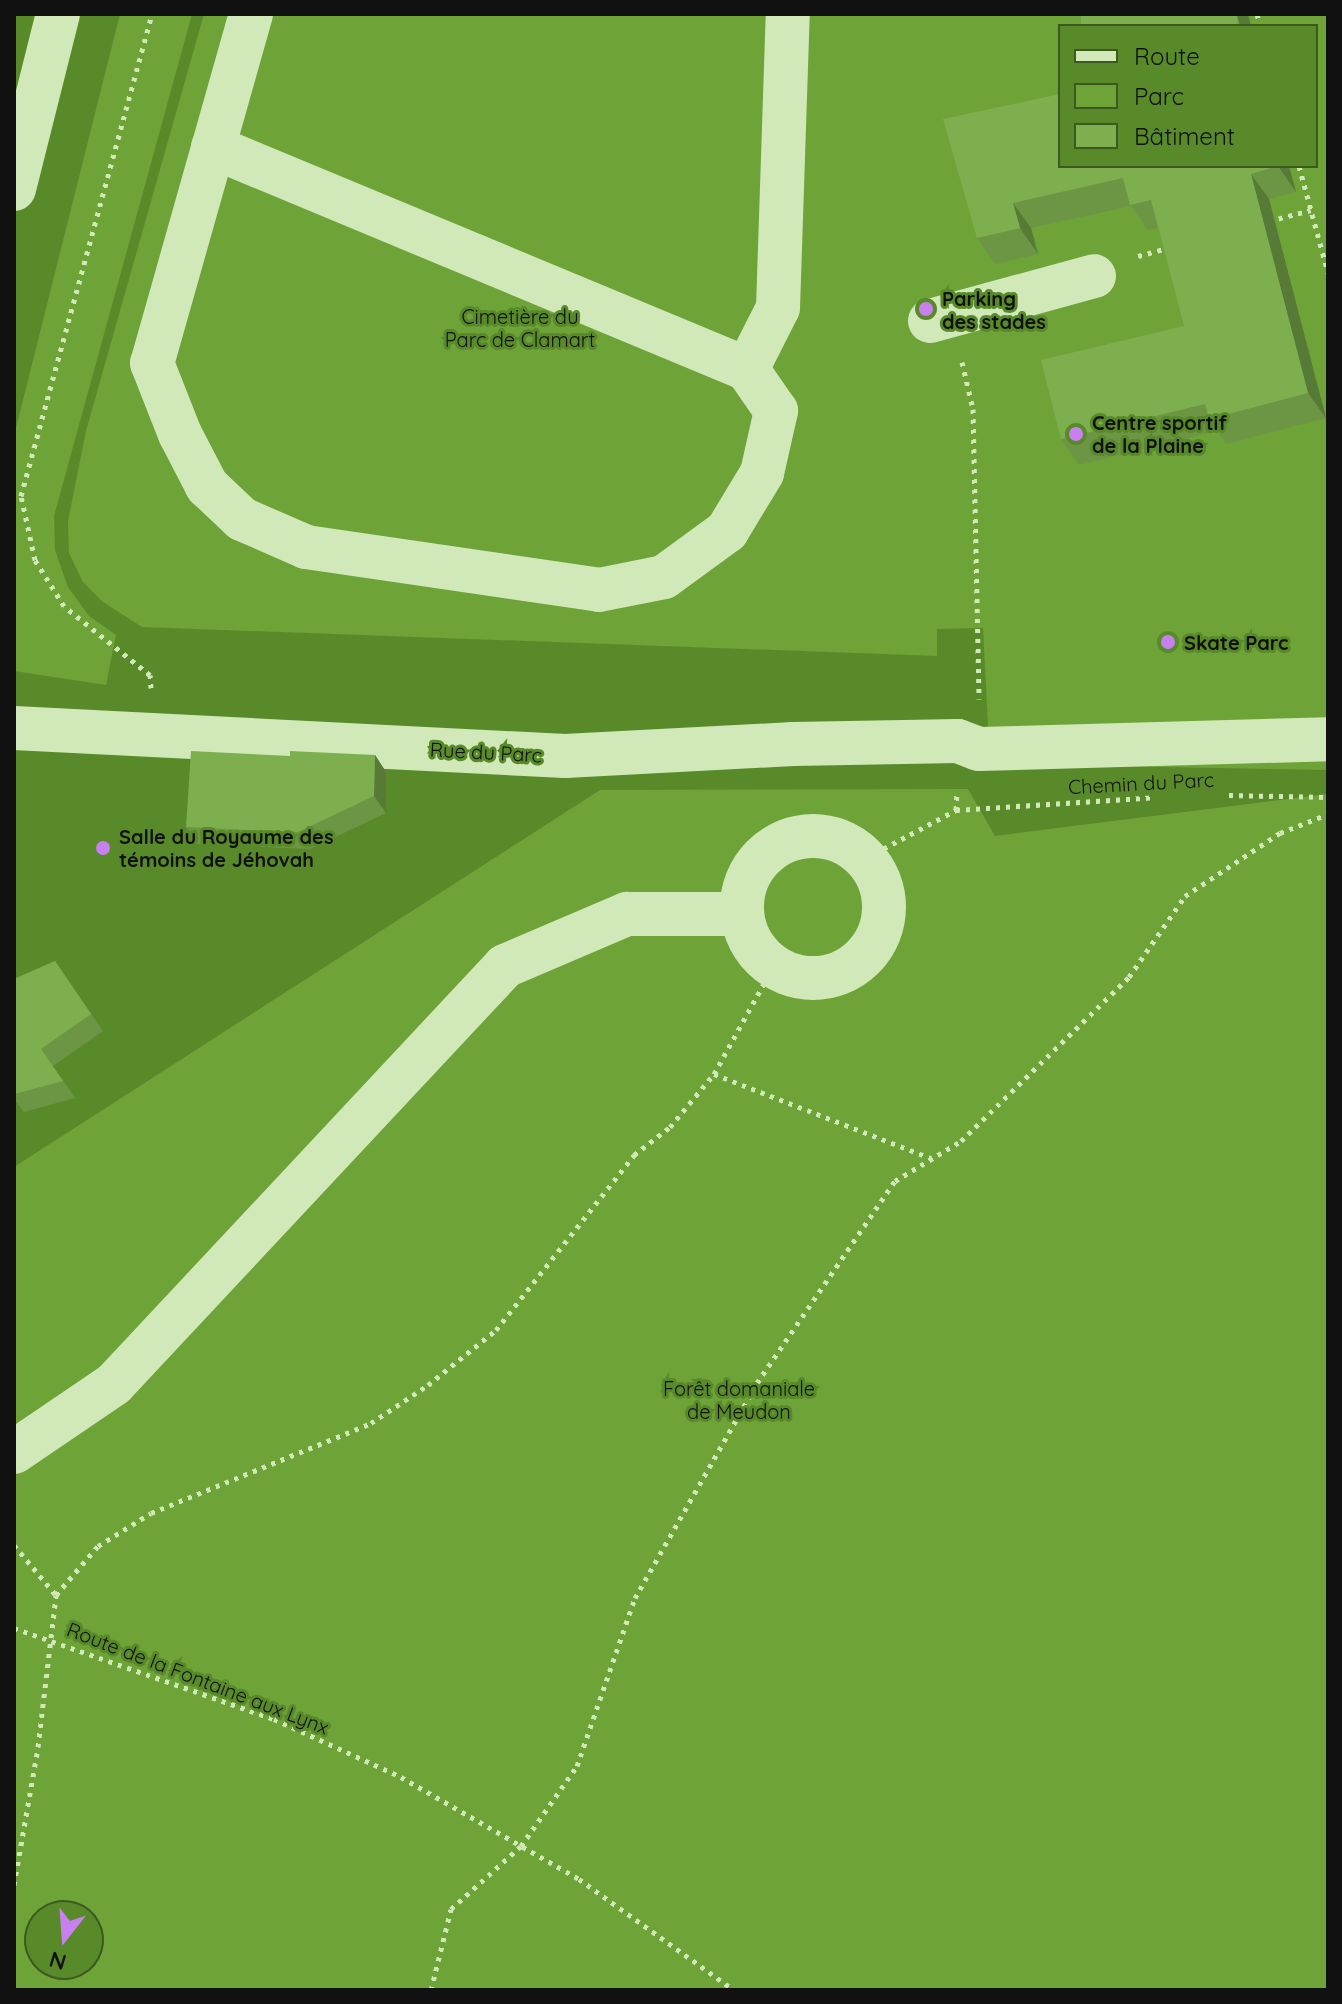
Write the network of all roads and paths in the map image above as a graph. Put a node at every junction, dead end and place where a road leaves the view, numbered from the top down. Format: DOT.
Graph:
graph roads {
  1 [pos="58,14"];
  2 [pos="152,14"];
  3 [pos="251,14"];
  4 [pos="788,14"];
  5 [pos="213,147"];
  6 [pos="1300,168"];
  7 [pos="14,189"];
  8 [pos="1311,210"];
  9 [pos="1266,221"];
  10 [pos="1177,245"];
  11 [pos="1133,257"];
  12 [pos="1328,273"];
  13 [pos="1094,276"];
  14 [pos="930,321"];
  15 [pos="960,356"];
  16 [pos="747,369"];
  17 [pos="979,628"];
  18 [pos="14,728"];
  19 [pos="153,735"];
  20 [pos="1328,739"];
  21 [pos="1220,794"];
  22 [pos="1157,797"];
  23 [pos="1328,797"];
  24 [pos="1328,814"];
  25 [pos="866,858"];
  26 [pos="742,914"];
  27 [pos="773,967"];
  28 [pos="714,1074"];
  29 [pos="932,1159"];
  30 [pos="14,1452"];
  31 [pos="14,1545"];
  32 [pos="56,1595"];
  33 [pos="14,1628"];
  34 [pos="51,1640"];
  35 [pos="521,1846"];
  36 [pos="14,1885"];
  37 [pos="431,1990"];
  38 [pos="734,1990"];
  1 -- 7 [label="street"];
  2 -- 19 [label="path"];
  3 -- 5 [label="street"];
  4 -- 16 [label="street"];
  5 -- 16 [label="street"];
  5 -- 16 [label="street"];
  6 -- 8 [label="path"];
  8 -- 9 [label="path"];
  8 -- 12 [label="path"];
  10 -- 11 [label="path"];
  13 -- 14 [label="street"];
  15 -- 17 [label="path"];
  18 -- 19 [label="street, Rue du Parc"];
  19 -- 20 [label="street, Rue du Parc"];
  21 -- 23 [label="path, Chemin du Parc"];
  22 -- 25 [label="path, Chemin du Parc"];
  24 -- 29 [label="path"];
  25 -- 26 [label="street"];
  25 -- 27 [label="street"];
  26 -- 27 [label="street"];
  26 -- 30 [label="street"];
  27 -- 28 [label="path"];
  28 -- 29 [label="path"];
  28 -- 32 [label="path"];
  29 -- 35 [label="path"];
  31 -- 32 [label="path"];
  32 -- 34 [label="path"];
  33 -- 34 [label="path, Route de la Fontaine aux Lynx"];
  34 -- 35 [label="path, Route de la Fontaine aux Lynx"];
  34 -- 36 [label="path"];
  35 -- 37 [label="path"];
  35 -- 38 [label="path, Route de la Fontaine aux Lynx"];
}
